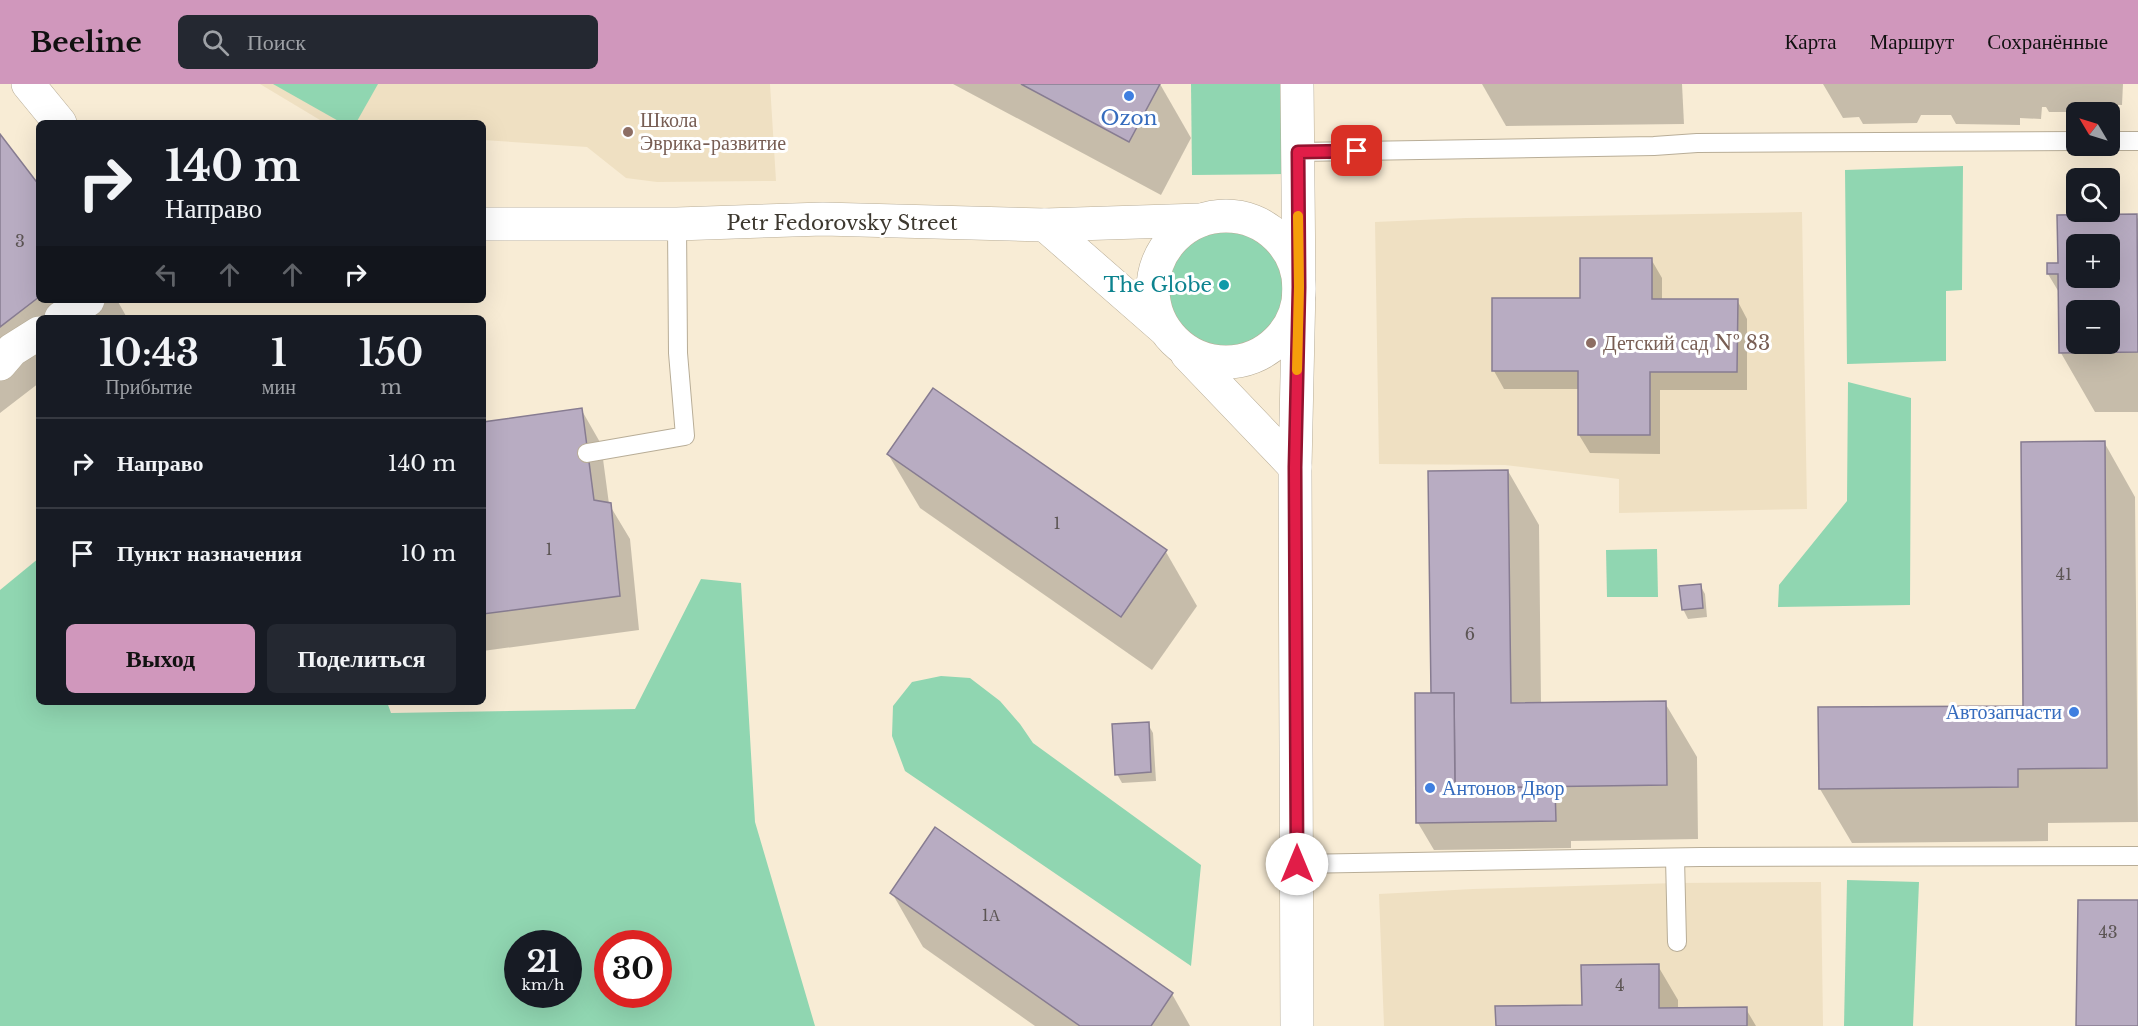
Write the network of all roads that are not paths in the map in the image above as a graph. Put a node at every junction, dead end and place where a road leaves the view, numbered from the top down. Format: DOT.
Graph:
graph roads {
  1 [pos="28,84"];
  2 [pos="1297,84"];
  3 [pos="58,120"];
  4 [pos="2066,141"];
  5 [pos="2120,141"];
  6 [pos="2138,141"];
  7 [pos="1298,152"];
  8 [pos="1201,220"];
  9 [pos="1252,220"];
  10 [pos="486,224"];
  11 [pos="677,224"];
  12 [pos="1298,224"];
  13 [pos="1045,225"];
  14 [pos="1299,287"];
  15 [pos="84,303"];
  16 [pos="66,315"];
  17 [pos="36,335"];
  18 [pos="1173,338"];
  19 [pos="0,364"];
  20 [pos="587,453"];
  21 [pos="1295,467"];
  22 [pos="2138,856"];
  23 [pos="1675,858"];
  24 [pos="1297,864"];
  25 [pos="1677,942"];
  26 [pos="1297,1026"];
  1 -- 3 [label="street"];
  2 -- 7 [label="street"];
  4 -- 7 [label="lane"];
  5 -- 6 [label="lane"];
  7 -- 12 [label="street"];
  8 -- 9 [label="street"];
  8 -- 13 [label="street, Petr Fedorovsky Street"];
  8 -- 18 [label="street"];
  9 -- 12 [label="street"];
  9 -- 14 [label="street"];
  10 -- 11 [label="street, Petr Fedorovsky Street"];
  11 -- 13 [label="street, Petr Fedorovsky Street"];
  11 -- 20 [label="lane"];
  12 -- 14 [label="street"];
  13 -- 18 [label="street"];
  14 -- 18 [label="street"];
  14 -- 21 [label="street"];
  15 -- 16 [label="street"];
  17 -- 19 [label="street"];
  18 -- 21 [label="street"];
  21 -- 24 [label="street"];
  22 -- 23 [label="lane"];
  23 -- 24 [label="lane"];
  23 -- 25 [label="lane"];
  24 -- 26 [label="street"];
}
